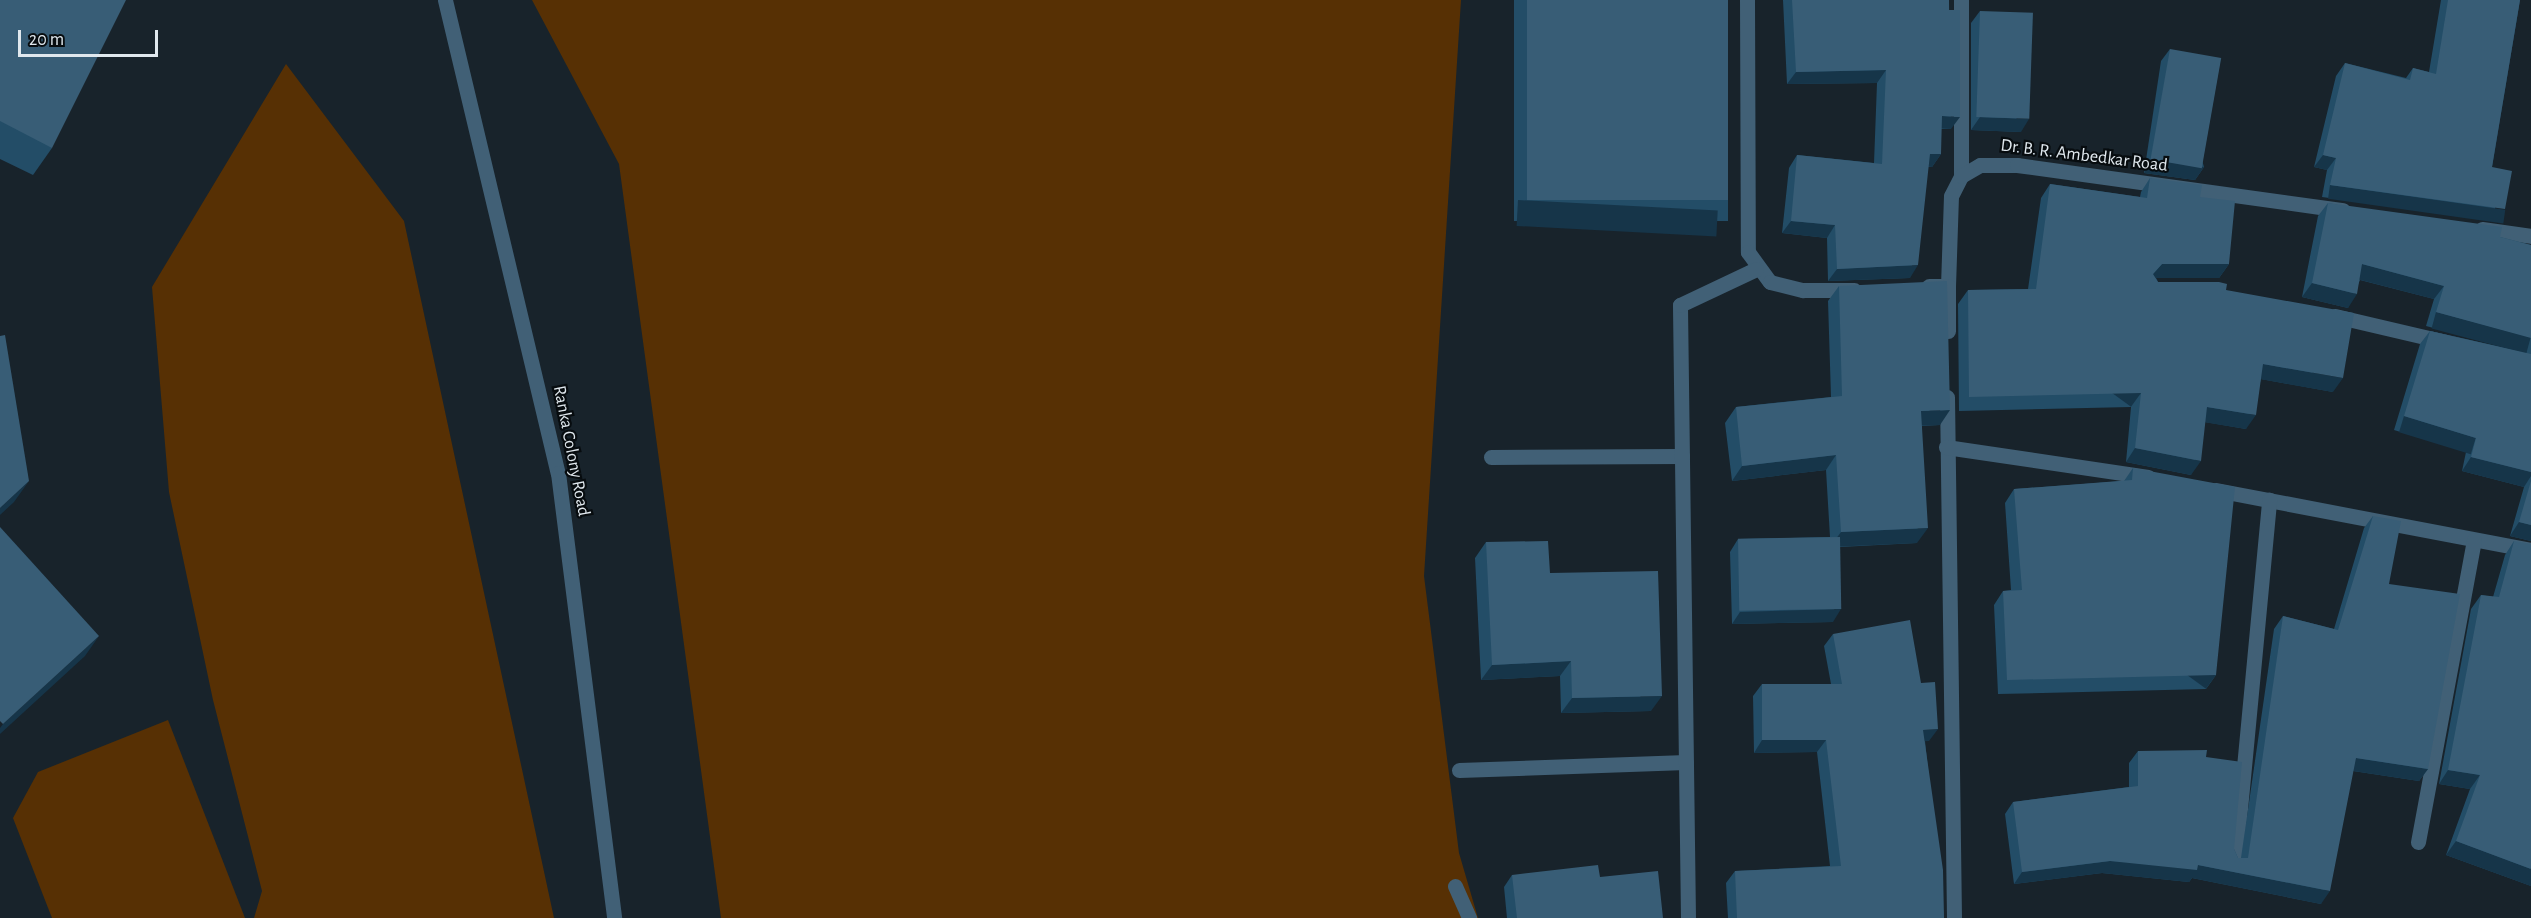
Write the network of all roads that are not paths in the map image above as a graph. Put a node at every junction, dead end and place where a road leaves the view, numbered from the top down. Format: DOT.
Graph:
graph roads {
  1 [pos="444,0"];
  2 [pos="1747,0"];
  3 [pos="1961,0"];
  4 [pos="1961,176"];
  5 [pos="2365,213"];
  6 [pos="2460,226"];
  7 [pos="2531,236"];
  8 [pos="1756,269"];
  9 [pos="1948,286"];
  10 [pos="1916,287"];
  11 [pos="1872,289"];
  12 [pos="2321,312"];
  13 [pos="1948,343"];
  14 [pos="2467,346"];
  15 [pos="1947,378"];
  16 [pos="1946,447"];
  17 [pos="1682,456"];
  18 [pos="1491,457"];
  19 [pos="2170,481"];
  20 [pos="2203,487"];
  21 [pos="2269,500"];
  22 [pos="2474,540"];
  23 [pos="2531,550"];
  24 [pos="1686,762"];
  25 [pos="1459,770"];
  26 [pos="2418,842"];
  27 [pos="2235,862"];
  28 [pos="1455,886"];
  29 [pos="614,918"];
  30 [pos="1469,918"];
  31 [pos="1688,918"];
  32 [pos="1954,918"];
  1 -- 29 [label="street, Ranka Colony Road"];
  2 -- 8 [label="street"];
  3 -- 4 [label="street"];
  4 -- 5 [label="street, Dr. B. R. Ambedkar Road"];
  4 -- 9 [label="street"];
  6 -- 7 [label="street"];
  8 -- 11 [label="street"];
  8 -- 17 [label="street"];
  9 -- 10 [label="street"];
  9 -- 13 [label="street"];
  12 -- 14 [label="street"];
  15 -- 16 [label="street"];
  16 -- 19 [label="street"];
  16 -- 32 [label="street"];
  17 -- 18 [label="street"];
  17 -- 24 [label="street"];
  20 -- 21 [label="street"];
  21 -- 22 [label="street"];
  21 -- 27 [label="street"];
  22 -- 23 [label="street"];
  22 -- 26 [label="street"];
  24 -- 25 [label="street"];
  24 -- 31 [label="street"];
  28 -- 30 [label="street"];
}
